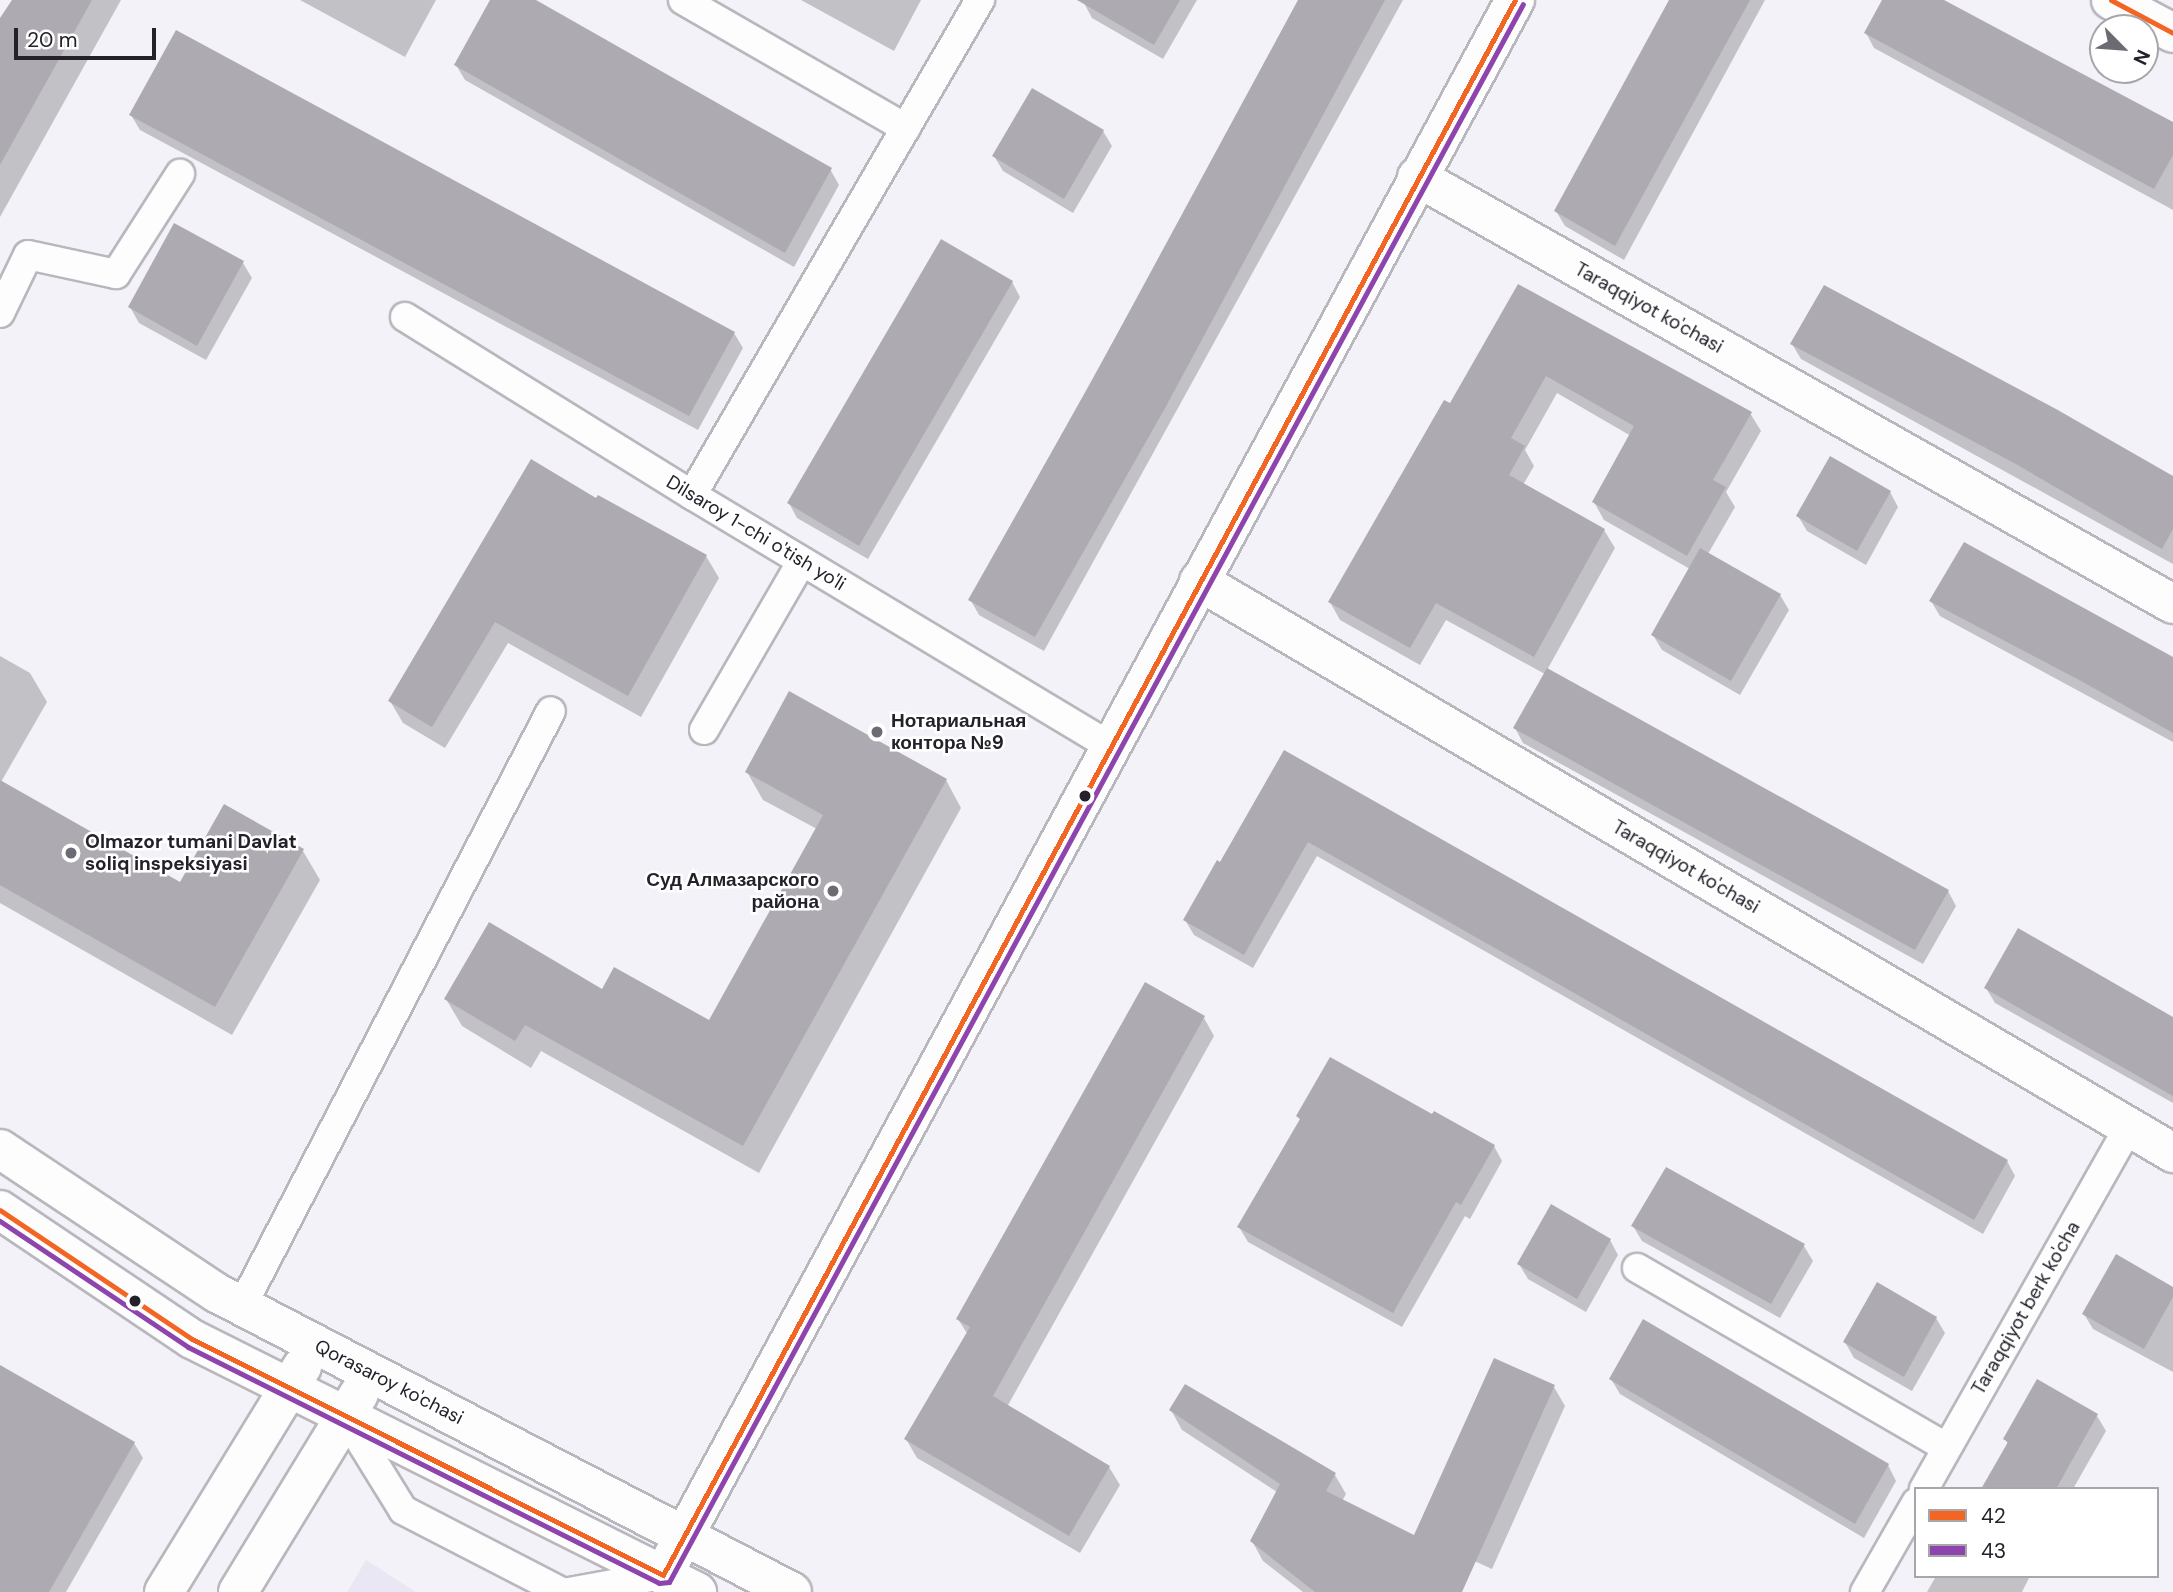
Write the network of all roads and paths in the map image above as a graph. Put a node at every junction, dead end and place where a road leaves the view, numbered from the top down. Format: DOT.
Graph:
graph roads {
  1 [pos="683,0"];
  2 [pos="980,0"];
  3 [pos="1515,0"];
  4 [pos="2110,0"];
  5 [pos="2173,33"];
  6 [pos="906,128"];
  7 [pos="180,174"];
  8 [pos="1416,177"];
  9 [pos="0,313"];
  10 [pos="405,317"];
  11 [pos="692,495"];
  12 [pos="802,561"];
  13 [pos="1199,581"];
  14 [pos="2173,604"];
  15 [pos="551,711"];
  16 [pos="704,730"];
  17 [pos="1110,746"];
  18 [pos="2129,1128"];
  19 [pos="0,1149"];
  20 [pos="2173,1153"];
  21 [pos="0,1210"];
  22 [pos="1637,1268"];
  23 [pos="242,1306"];
  24 [pos="315,1344"];
  25 [pos="371,1373"];
  26 [pos="289,1388"];
  27 [pos="345,1416"];
  28 [pos="1947,1448"];
  29 [pos="1925,1487"];
  30 [pos="1914,1506"];
  31 [pos="684,1535"];
  32 [pos="663,1575"];
  33 [pos="164,1592"];
  34 [pos="238,1592"];
  35 [pos="562,1592"];
  36 [pos="569,1592"];
  37 [pos="697,1592"];
  38 [pos="792,1592"];
  39 [pos="1865,1592"];
  1 -- 6 [label="lane"];
  2 -- 6 [label="lane"];
  3 -- 8 [label="street"];
  4 -- 5 [label="street"];
  6 -- 11 [label="lane"];
  7 -- 9 [label="lane"];
  8 -- 13 [label="street"];
  8 -- 14 [label="street, Taraqqiyot ko'chasi"];
  10 -- 11 [label="lane, Dilsaroy 1-chi o'tish yo'li"];
  11 -- 12 [label="lane, Dilsaroy 1-chi o'tish yo'li"];
  12 -- 16 [label="lane"];
  12 -- 17 [label="lane, Dilsaroy 1-chi o'tish yo'li"];
  13 -- 17 [label="street"];
  13 -- 18 [label="street, Taraqqiyot ko'chasi"];
  15 -- 23 [label="lane"];
  17 -- 31 [label="street"];
  18 -- 20 [label="street, Taraqqiyot ko'chasi"];
  18 -- 28 [label="lane, Taraqqiyot berk ko'cha"];
  19 -- 23 [label="street, Qorasaroy ko'chasi"];
  21 -- 26 [label="street"];
  22 -- 28 [label="lane"];
  23 -- 24 [label="street, Qorasaroy ko'chasi"];
  24 -- 25 [label="street, Qorasaroy ko'chasi"];
  24 -- 26 [label="street"];
  25 -- 27 [label="street"];
  25 -- 31 [label="street, Qorasaroy ko'chasi"];
  26 -- 27 [label="street"];
  26 -- 33 [label="street"];
  27 -- 32 [label="street"];
  27 -- 34 [label="street"];
  27 -- 35 [label="lane"];
  28 -- 29 [label="lane, Taraqqiyot berk ko'cha"];
  30 -- 39 [label="lane"];
  31 -- 32 [label="street"];
  31 -- 38 [label="street, Qorasaroy ko'chasi"];
  32 -- 36 [label="lane"];
  32 -- 37 [label="street"];
}
